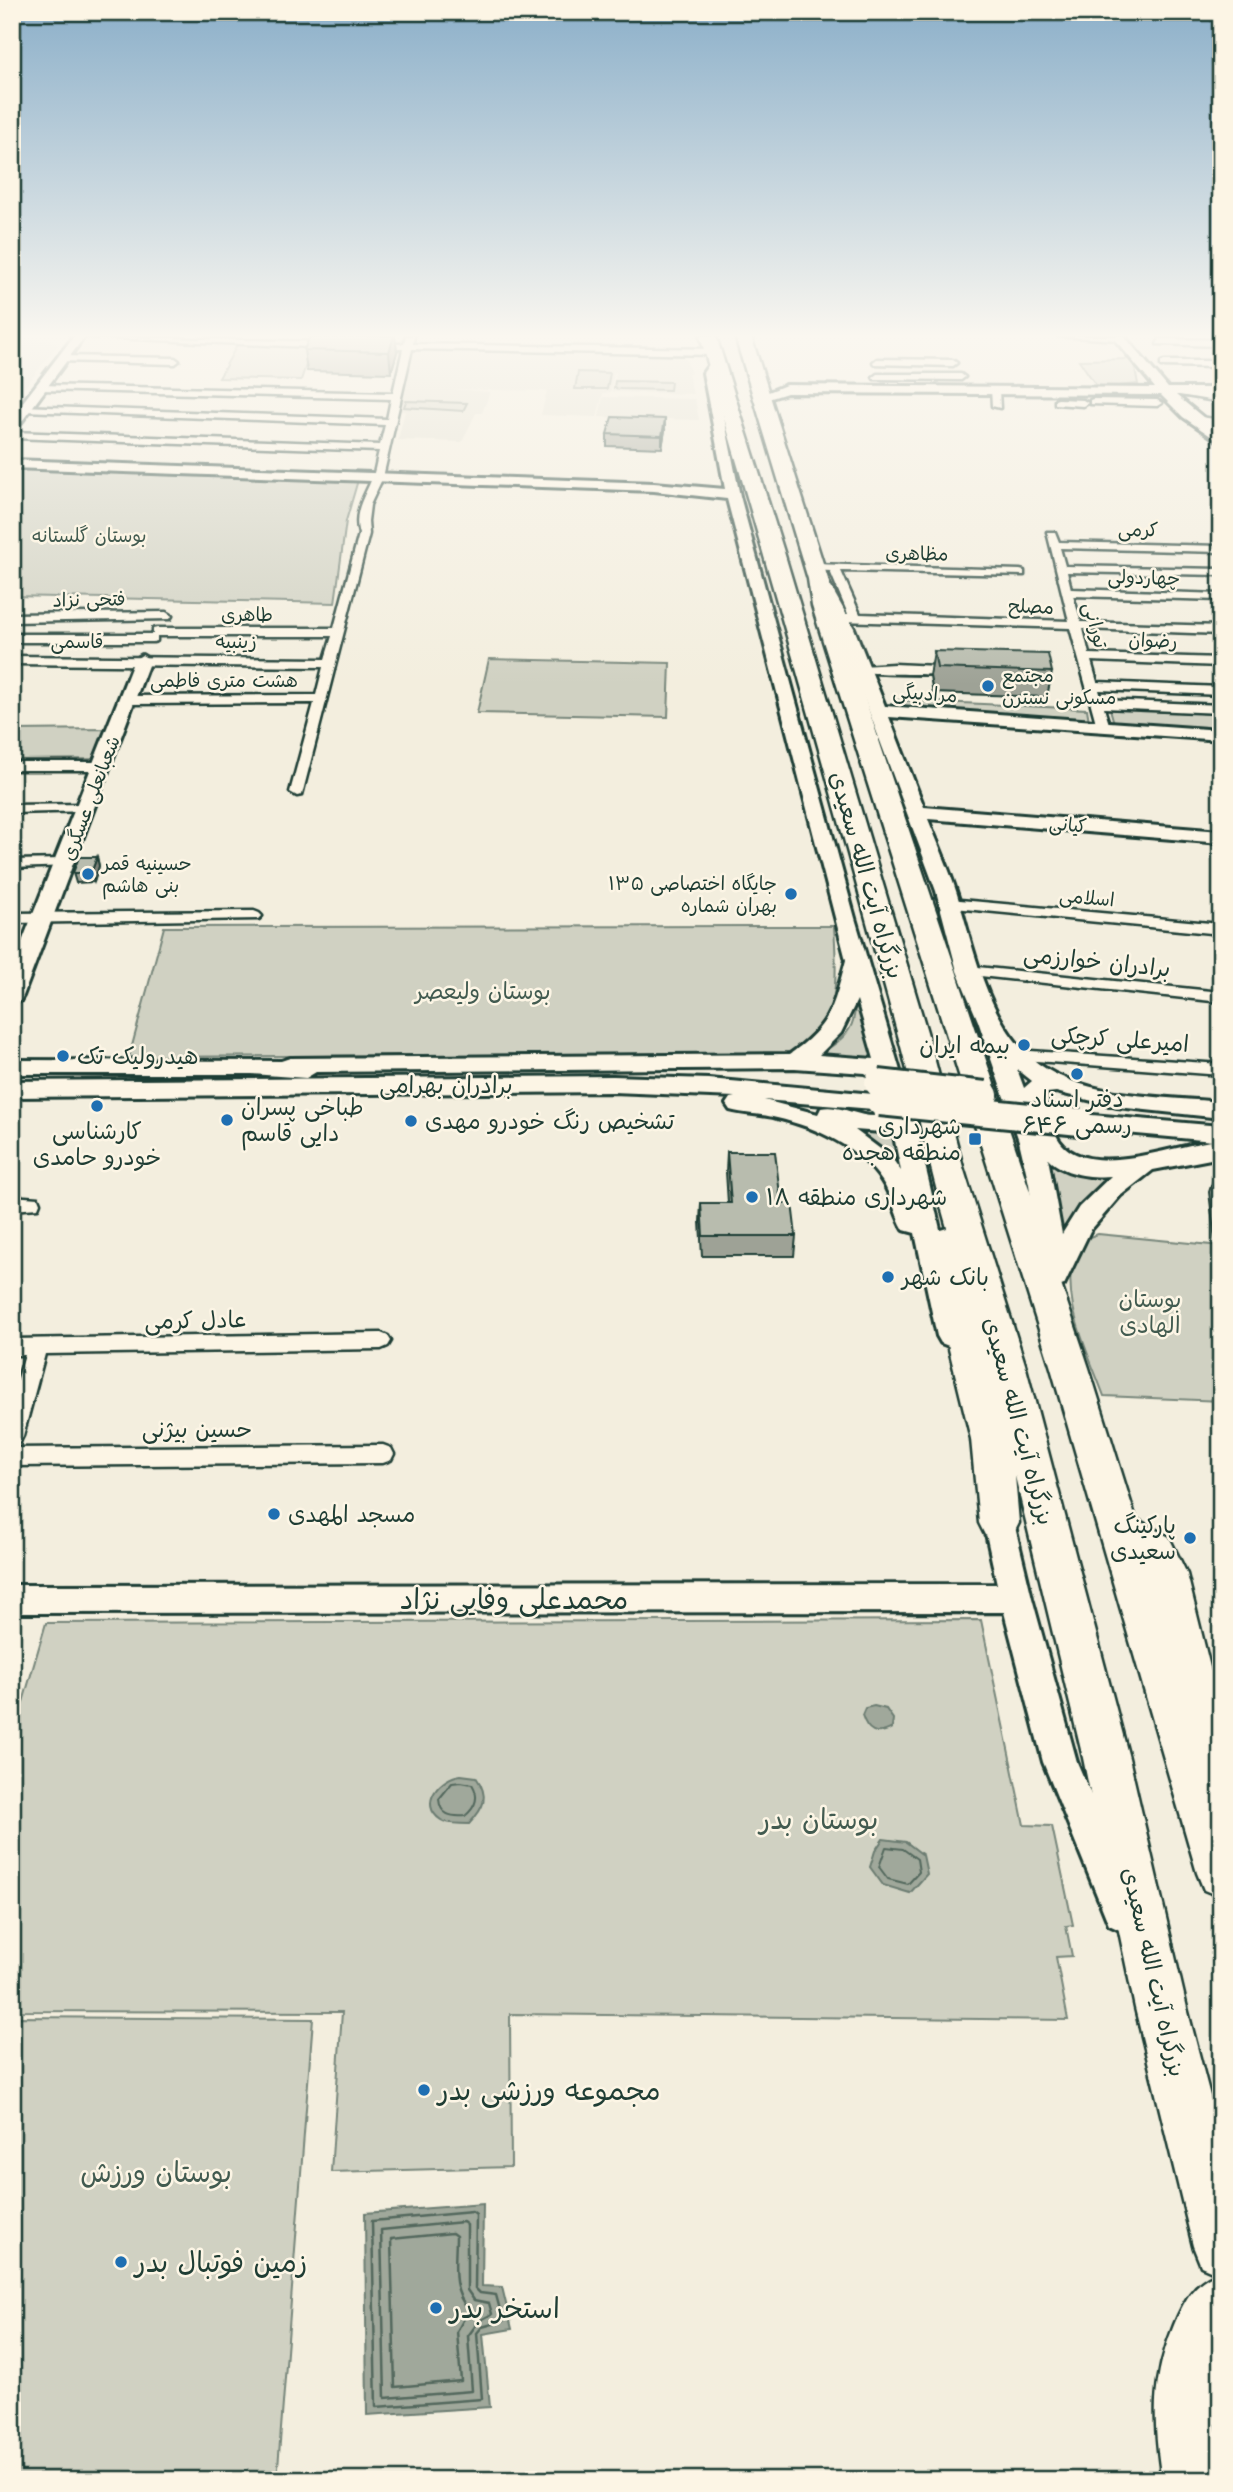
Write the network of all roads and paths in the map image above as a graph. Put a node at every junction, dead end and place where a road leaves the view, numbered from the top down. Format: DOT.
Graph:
graph roads {
  1 [pos="384,452"];
  2 [pos="725,452"];
  3 [pos="743,452"];
  4 [pos="790,452"];
  5 [pos="12,464"];
  6 [pos="727,469"];
  7 [pos="378,477"];
  8 [pos="654,487"];
  9 [pos="733,496"];
  10 [pos="1052,539"];
  11 [pos="1221,549"];
  12 [pos="1060,569"];
  13 [pos="822,571"];
  14 [pos="1221,572"];
  15 [pos="1020,573"];
  16 [pos="1067,592"];
  17 [pos="1221,597"];
  18 [pos="172,602"];
  19 [pos="166,616"];
  20 [pos="848,617"];
  21 [pos="12,618"];
  22 [pos="1076,625"];
  23 [pos="1221,630"];
  24 [pos="337,632"];
  25 [pos="155,635"];
  26 [pos="12,638"];
  27 [pos="1084,657"];
  28 [pos="12,660"];
  29 [pos="142,660"];
  30 [pos="1221,662"];
  31 [pos="330,663"];
  32 [pos="861,670"];
  33 [pos="970,671"];
  34 [pos="1092,687"];
  35 [pos="1221,691"];
  36 [pos="321,699"];
  37 [pos="127,700"];
  38 [pos="1097,704"];
  39 [pos="1221,709"];
  40 [pos="878,711"];
  41 [pos="1103,727"];
  42 [pos="1221,735"];
  43 [pos="12,766"];
  44 [pos="103,766"];
  45 [pos="297,792"];
  46 [pos="86,808"];
  47 [pos="12,809"];
  48 [pos="916,812"];
  49 [pos="1221,837"];
  50 [pos="64,863"];
  51 [pos="12,864"];
  52 [pos="949,904"];
  53 [pos="254,916"];
  54 [pos="12,918"];
  55 [pos="44,918"];
  56 [pos="1221,929"];
  57 [pos="857,957"];
  58 [pos="968,971"];
  59 [pos="14,985"];
  60 [pos="1221,997"];
  61 [pos="989,1021"];
  62 [pos="1016,1055"];
  63 [pos="795,1060"];
  64 [pos="12,1067"];
  65 [pos="252,1067"];
  66 [pos="1221,1070"];
  67 [pos="1057,1084"];
  68 [pos="12,1089"];
  69 [pos="187,1089"];
  70 [pos="879,1093"];
  71 [pos="1037,1100"];
  72 [pos="755,1105"];
  73 [pos="1221,1110"];
  74 [pos="1078,1114"];
  75 [pos="1221,1121"];
  76 [pos="1221,1133"];
  77 [pos="1221,1149"];
  78 [pos="1155,1159"];
  79 [pos="946,1167"];
  80 [pos="941,1301"];
  81 [pos="381,1341"];
  82 [pos="12,1347"];
  83 [pos="37,1347"];
  84 [pos="12,1436"];
  85 [pos="383,1454"];
  86 [pos="12,1457"];
  87 [pos="999,1523"];
  88 [pos="1119,1530"];
  89 [pos="1016,1598"];
  90 [pos="12,1599"];
  91 [pos="1209,1706"];
  92 [pos="1221,1785"];
  93 [pos="1221,1872"];
  94 [pos="1161,2008"];
  95 [pos="1221,2246"];
  96 [pos="1221,2300"];
  97 [pos="1194,2480"];
  1 -- 7 [label="street"];
  2 -- 6 [label="main road"];
  3 -- 79 [label="highway, بزرگراه آیت الله سعیدی"];
  4 -- 13 [label="highway, بزرگراه آیت الله سعیدی"];
  5 -- 7 [label="main road"];
  6 -- 8 [label="main road"];
  6 -- 9 [label="main road"];
  7 -- 8 [label="main road"];
  7 -- 24 [label="street"];
  8 -- 9 [label="main road"];
  9 -- 57 [label="main road"];
  10 -- 11 [label="street, کرمی"];
  10 -- 12 [label="street, تورانی"];
  12 -- 14 [label="street"];
  12 -- 16 [label="street, تورانی"];
  13 -- 15 [label="street, مظاهری"];
  13 -- 20 [label="main road"];
  13 -- 88 [label="highway, بزرگراه آیت الله سعیدی"];
  16 -- 17 [label="street, چهاردولی"];
  16 -- 22 [label="street, تورانی"];
  18 -- 19 [label="street, شعبانعلی عسگری"];
  19 -- 21 [label="street, فتحی نزاد"];
  19 -- 25 [label="street, شعبانعلی عسگری"];
  20 -- 22 [label="street, مصلح"];
  20 -- 32 [label="main road"];
  22 -- 23 [label="street, مصلح"];
  22 -- 27 [label="street, تورانی"];
  24 -- 25 [label="street, طاهری"];
  24 -- 31 [label="street"];
  25 -- 26 [label="street, طاهری"];
  25 -- 29 [label="street, شعبانعلی عسگری"];
  27 -- 30 [label="street, رضوان"];
  27 -- 34 [label="street, تورانی"];
  28 -- 29 [label="street, قاسمی"];
  29 -- 31 [label="street, زینبیه"];
  29 -- 37 [label="main road, شعبانعلی عسگری"];
  31 -- 36 [label="street"];
  32 -- 33 [label="street"];
  32 -- 40 [label="main road"];
  34 -- 35 [label="street"];
  34 -- 38 [label="street, تورانی"];
  36 -- 37 [label="street, هشت متری فاطمی"];
  36 -- 45 [label="street"];
  37 -- 44 [label="main road, شعبانعلی عسگری"];
  38 -- 39 [label="street"];
  38 -- 41 [label="street, تورانی"];
  40 -- 41 [label="main road, مرادبیگی"];
  40 -- 48 [label="main road"];
  41 -- 42 [label="main road, مرادبیگی"];
  43 -- 44 [label="street"];
  44 -- 46 [label="main road, شعبانعلی عسگری"];
  46 -- 47 [label="street"];
  46 -- 50 [label="main road, شعبانعلی عسگری"];
  48 -- 49 [label="main road, کیانی"];
  48 -- 52 [label="main road"];
  50 -- 51 [label="street"];
  50 -- 55 [label="main road, شعبانعلی عسگری"];
  52 -- 56 [label="street, اسلامی"];
  52 -- 58 [label="main road"];
  53 -- 55 [label="street"];
  54 -- 55 [label="street"];
  55 -- 59 [label="main road, شعبانعلی عسگری"];
  57 -- 63 [label="main road"];
  57 -- 80 [label="main road"];
  58 -- 60 [label="street, برادران خوارزمی"];
  58 -- 61 [label="main road"];
  61 -- 62 [label="main road"];
  61 -- 78 [label="main road"];
  62 -- 66 [label="street, امیرعلی کرچکی"];
  62 -- 67 [label="main road"];
  63 -- 65 [label="main road"];
  63 -- 72 [label="main road"];
  64 -- 65 [label="main road, برادران بهرامی"];
  65 -- 70 [label="main road, برادران بهرامی"];
  67 -- 71 [label="main road"];
  67 -- 73 [label="main road"];
  68 -- 69 [label="main road, برادران بهرامی"];
  69 -- 70 [label="main road, برادران بهرامی"];
  69 -- 72 [label="main road"];
  70 -- 71 [label="main road, bridge"];
  70 -- 74 [label="main road, bridge"];
  71 -- 74 [label="main road"];
  71 -- 78 [label="main road"];
  72 -- 80 [label="main road"];
  74 -- 75 [label="main road"];
  74 -- 76 [label="main road"];
  77 -- 78 [label="main road"];
  79 -- 87 [label="highway"];
  79 -- 94 [label="highway, بزرگراه آیت الله سعیدی"];
  80 -- 87 [label="main road"];
  81 -- 83 [label="street, عادل کرمی"];
  82 -- 83 [label="street, عادل کرمی"];
  83 -- 84 [label="street"];
  85 -- 86 [label="street, حسین بیژنی"];
  87 -- 89 [label="main road"];
  88 -- 91 [label="highway"];
  88 -- 93 [label="highway, بزرگراه آیت الله سعیدی"];
  89 -- 90 [label="main road, محمدعلی وفایی نژاد"];
  89 -- 94 [label="main road"];
  91 -- 92 [label="highway"];
  94 -- 95 [label="highway, بزرگراه آیت الله سعیدی"];
  96 -- 97 [label="highway"];
}
